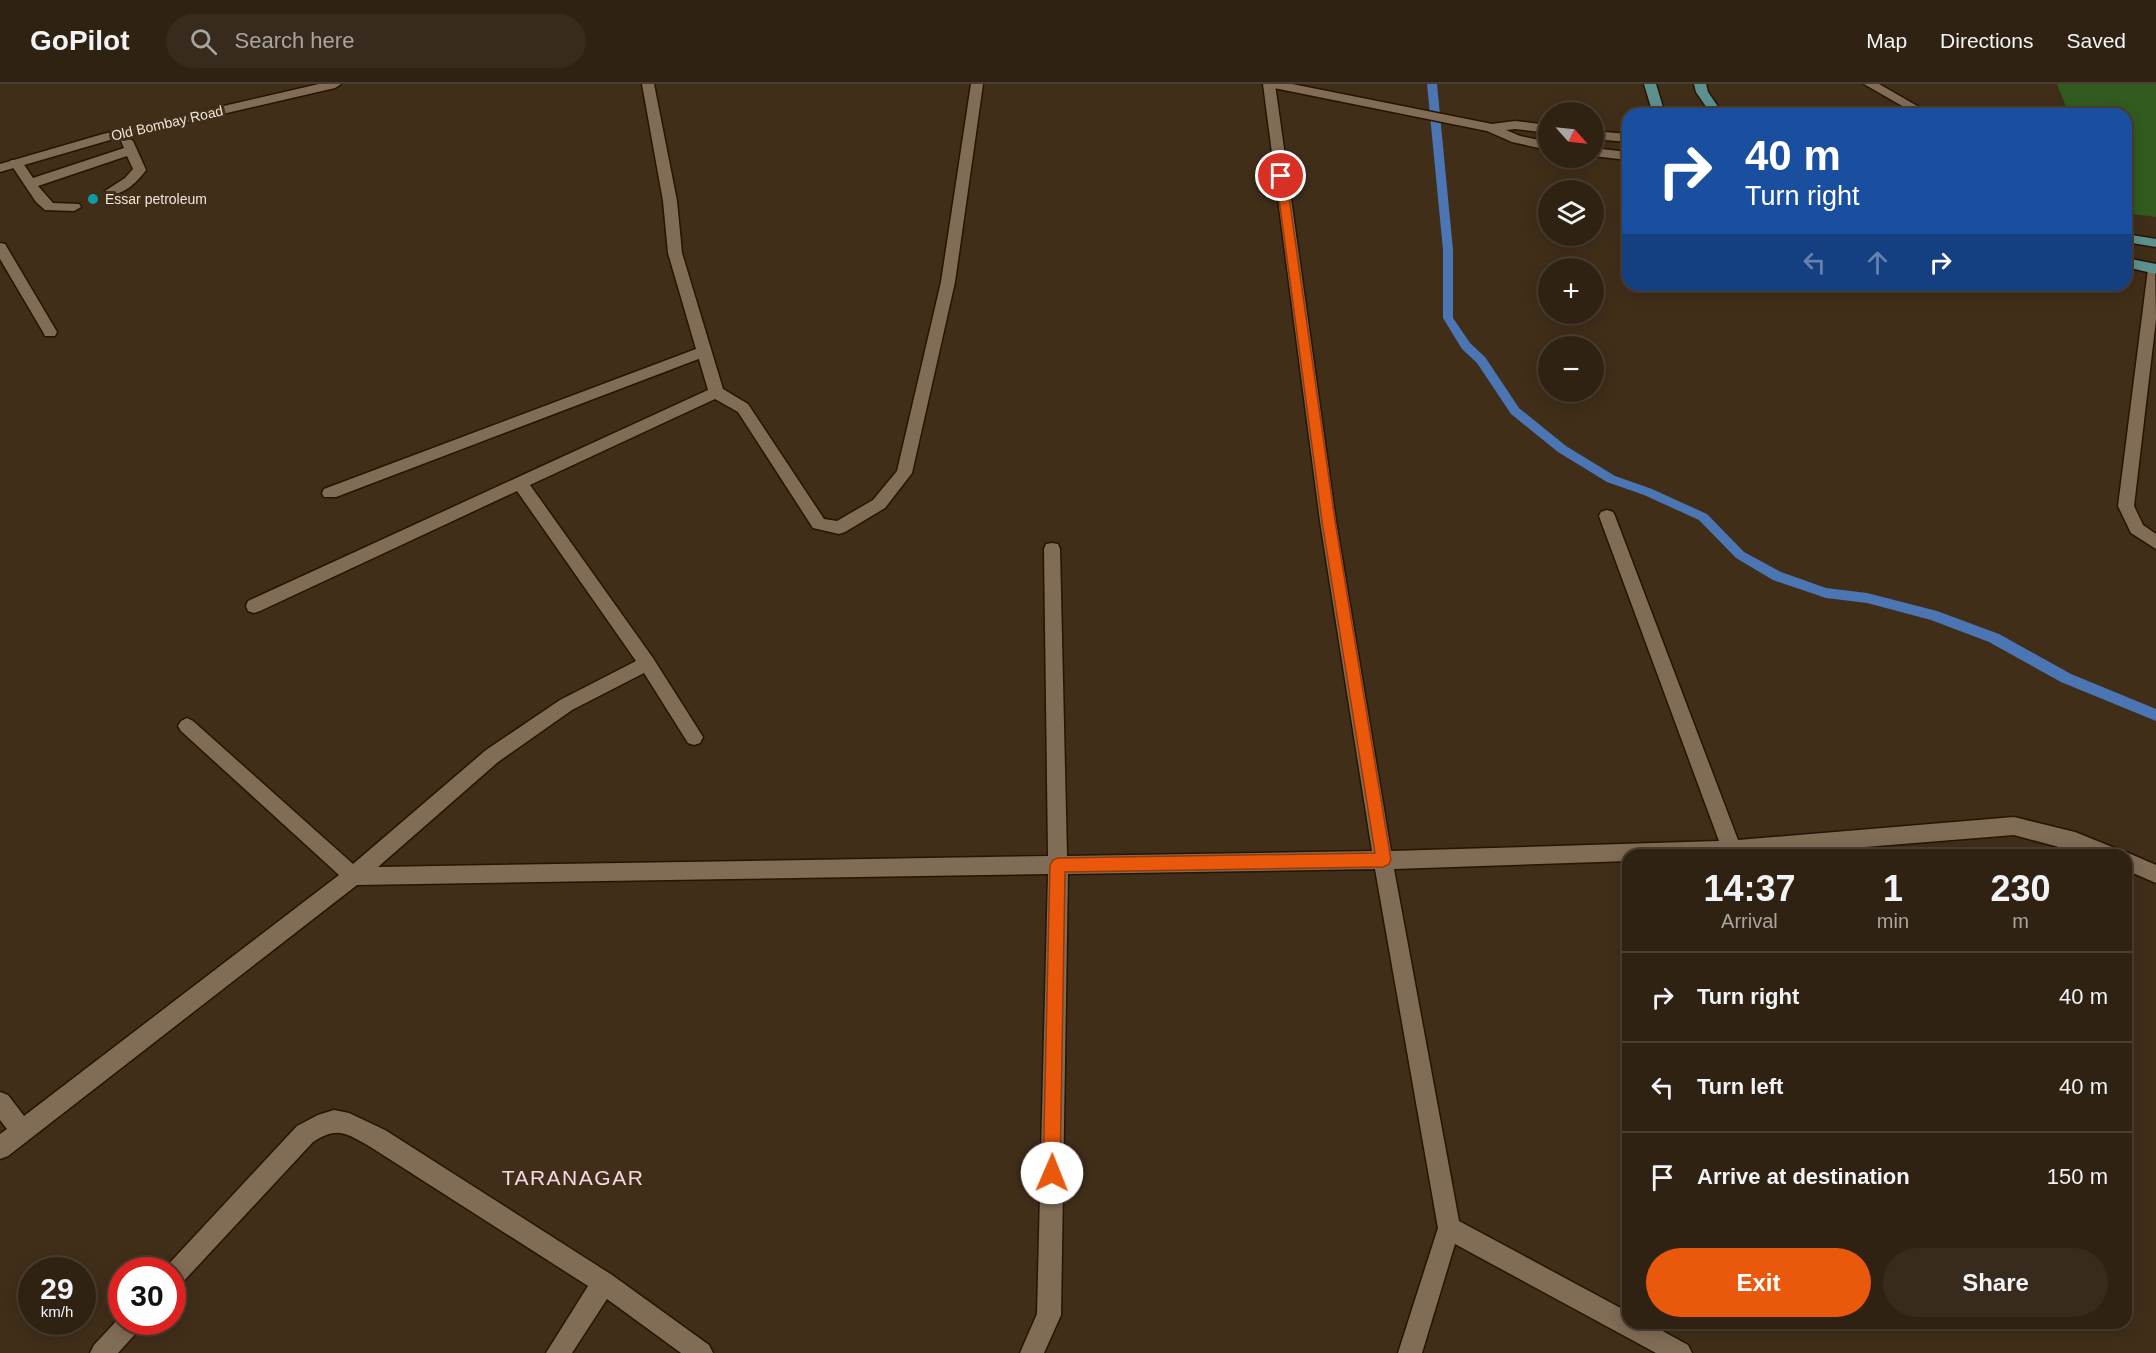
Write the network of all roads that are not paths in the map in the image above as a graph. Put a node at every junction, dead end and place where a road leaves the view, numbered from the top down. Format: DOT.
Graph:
graph roads {
  1 [pos="332,84"];
  2 [pos="648,84"];
  3 [pos="977,84"];
  4 [pos="1269,84"];
  5 [pos="1274,84"];
  6 [pos="1650,84"];
  7 [pos="1700,84"];
  8 [pos="1870,84"];
  9 [pos="1656,108"];
  10 [pos="1713,108"];
  11 [pos="1914,108"];
  12 [pos="1491,128"];
  13 [pos="1538,128"];
  14 [pos="124,133"];
  15 [pos="1604,136"];
  16 [pos="1622,137"];
  17 [pos="1538,144"];
  18 [pos="131,150"];
  19 [pos="1604,153"];
  20 [pos="1622,155"];
  21 [pos="16,163"];
  22 [pos="0,168"];
  23 [pos="30,184"];
  24 [pos="112,191"];
  25 [pos="74,207"];
  26 [pos="2132,239"];
  27 [pos="2156,243"];
  28 [pos="0,247"];
  29 [pos="2132,264"];
  30 [pos="2156,269"];
  31 [pos="50,332"];
  32 [pos="704,351"];
  33 [pos="716,392"];
  34 [pos="520,483"];
  35 [pos="330,494"];
  36 [pos="1607,516"];
  37 [pos="2156,543"];
  38 [pos="1052,549"];
  39 [pos="254,606"];
  40 [pos="647,663"];
  41 [pos="187,726"];
  42 [pos="694,737"];
  43 [pos="1732,849"];
  44 [pos="2095,849"];
  45 [pos="1622,852"];
  46 [pos="1383,860"];
  47 [pos="2132,864"];
  48 [pos="1058,865"];
  49 [pos="2156,874"];
  50 [pos="353,876"];
  51 [pos="0,1103"];
  52 [pos="22,1130"];
  53 [pos="0,1148"];
  54 [pos="1449,1228"];
  55 [pos="186,1261"];
  56 [pos="604,1283"];
  57 [pos="1622,1322"];
  58 [pos="1636,1329"];
  59 [pos="119,1335"];
  60 [pos="102,1353"];
  61 [pos="558,1353"];
  62 [pos="700,1353"];
  63 [pos="1032,1353"];
  64 [pos="1410,1353"];
  65 [pos="1680,1353"];
  1 -- 14 [label="street, Old Bombay Road"];
  2 -- 32 [label="street"];
  3 -- 33 [label="street"];
  4 -- 46 [label="street"];
  5 -- 12 [label="street"];
  6 -- 9 [label="main road"];
  7 -- 10 [label="main road"];
  8 -- 11 [label="street"];
  12 -- 13 [label="street"];
  12 -- 17 [label="street"];
  14 -- 18 [label="street"];
  14 -- 21 [label="street, Old Bombay Road"];
  15 -- 16 [label="street"];
  18 -- 23 [label="street"];
  18 -- 24 [label="street"];
  19 -- 20 [label="street"];
  21 -- 22 [label="street, Old Bombay Road"];
  21 -- 23 [label="street"];
  23 -- 25 [label="street"];
  26 -- 27 [label="main road"];
  28 -- 31 [label="street"];
  29 -- 30 [label="main road"];
  30 -- 37 [label="street"];
  32 -- 33 [label="street"];
  32 -- 35 [label="street"];
  33 -- 34 [label="street"];
  34 -- 39 [label="street"];
  34 -- 40 [label="street"];
  36 -- 43 [label="street"];
  38 -- 48 [label="street"];
  40 -- 42 [label="street"];
  40 -- 50 [label="street"];
  41 -- 50 [label="street"];
  43 -- 44 [label="street"];
  45 -- 46 [label="street"];
  46 -- 48 [label="street"];
  46 -- 54 [label="street"];
  47 -- 49 [label="street"];
  48 -- 50 [label="street"];
  48 -- 63 [label="street"];
  50 -- 52 [label="street"];
  51 -- 52 [label="street"];
  52 -- 53 [label="street"];
  54 -- 57 [label="street"];
  54 -- 64 [label="street"];
  55 -- 56 [label="street"];
  56 -- 61 [label="street"];
  56 -- 62 [label="street"];
  58 -- 65 [label="street"];
  59 -- 60 [label="street"];
}
